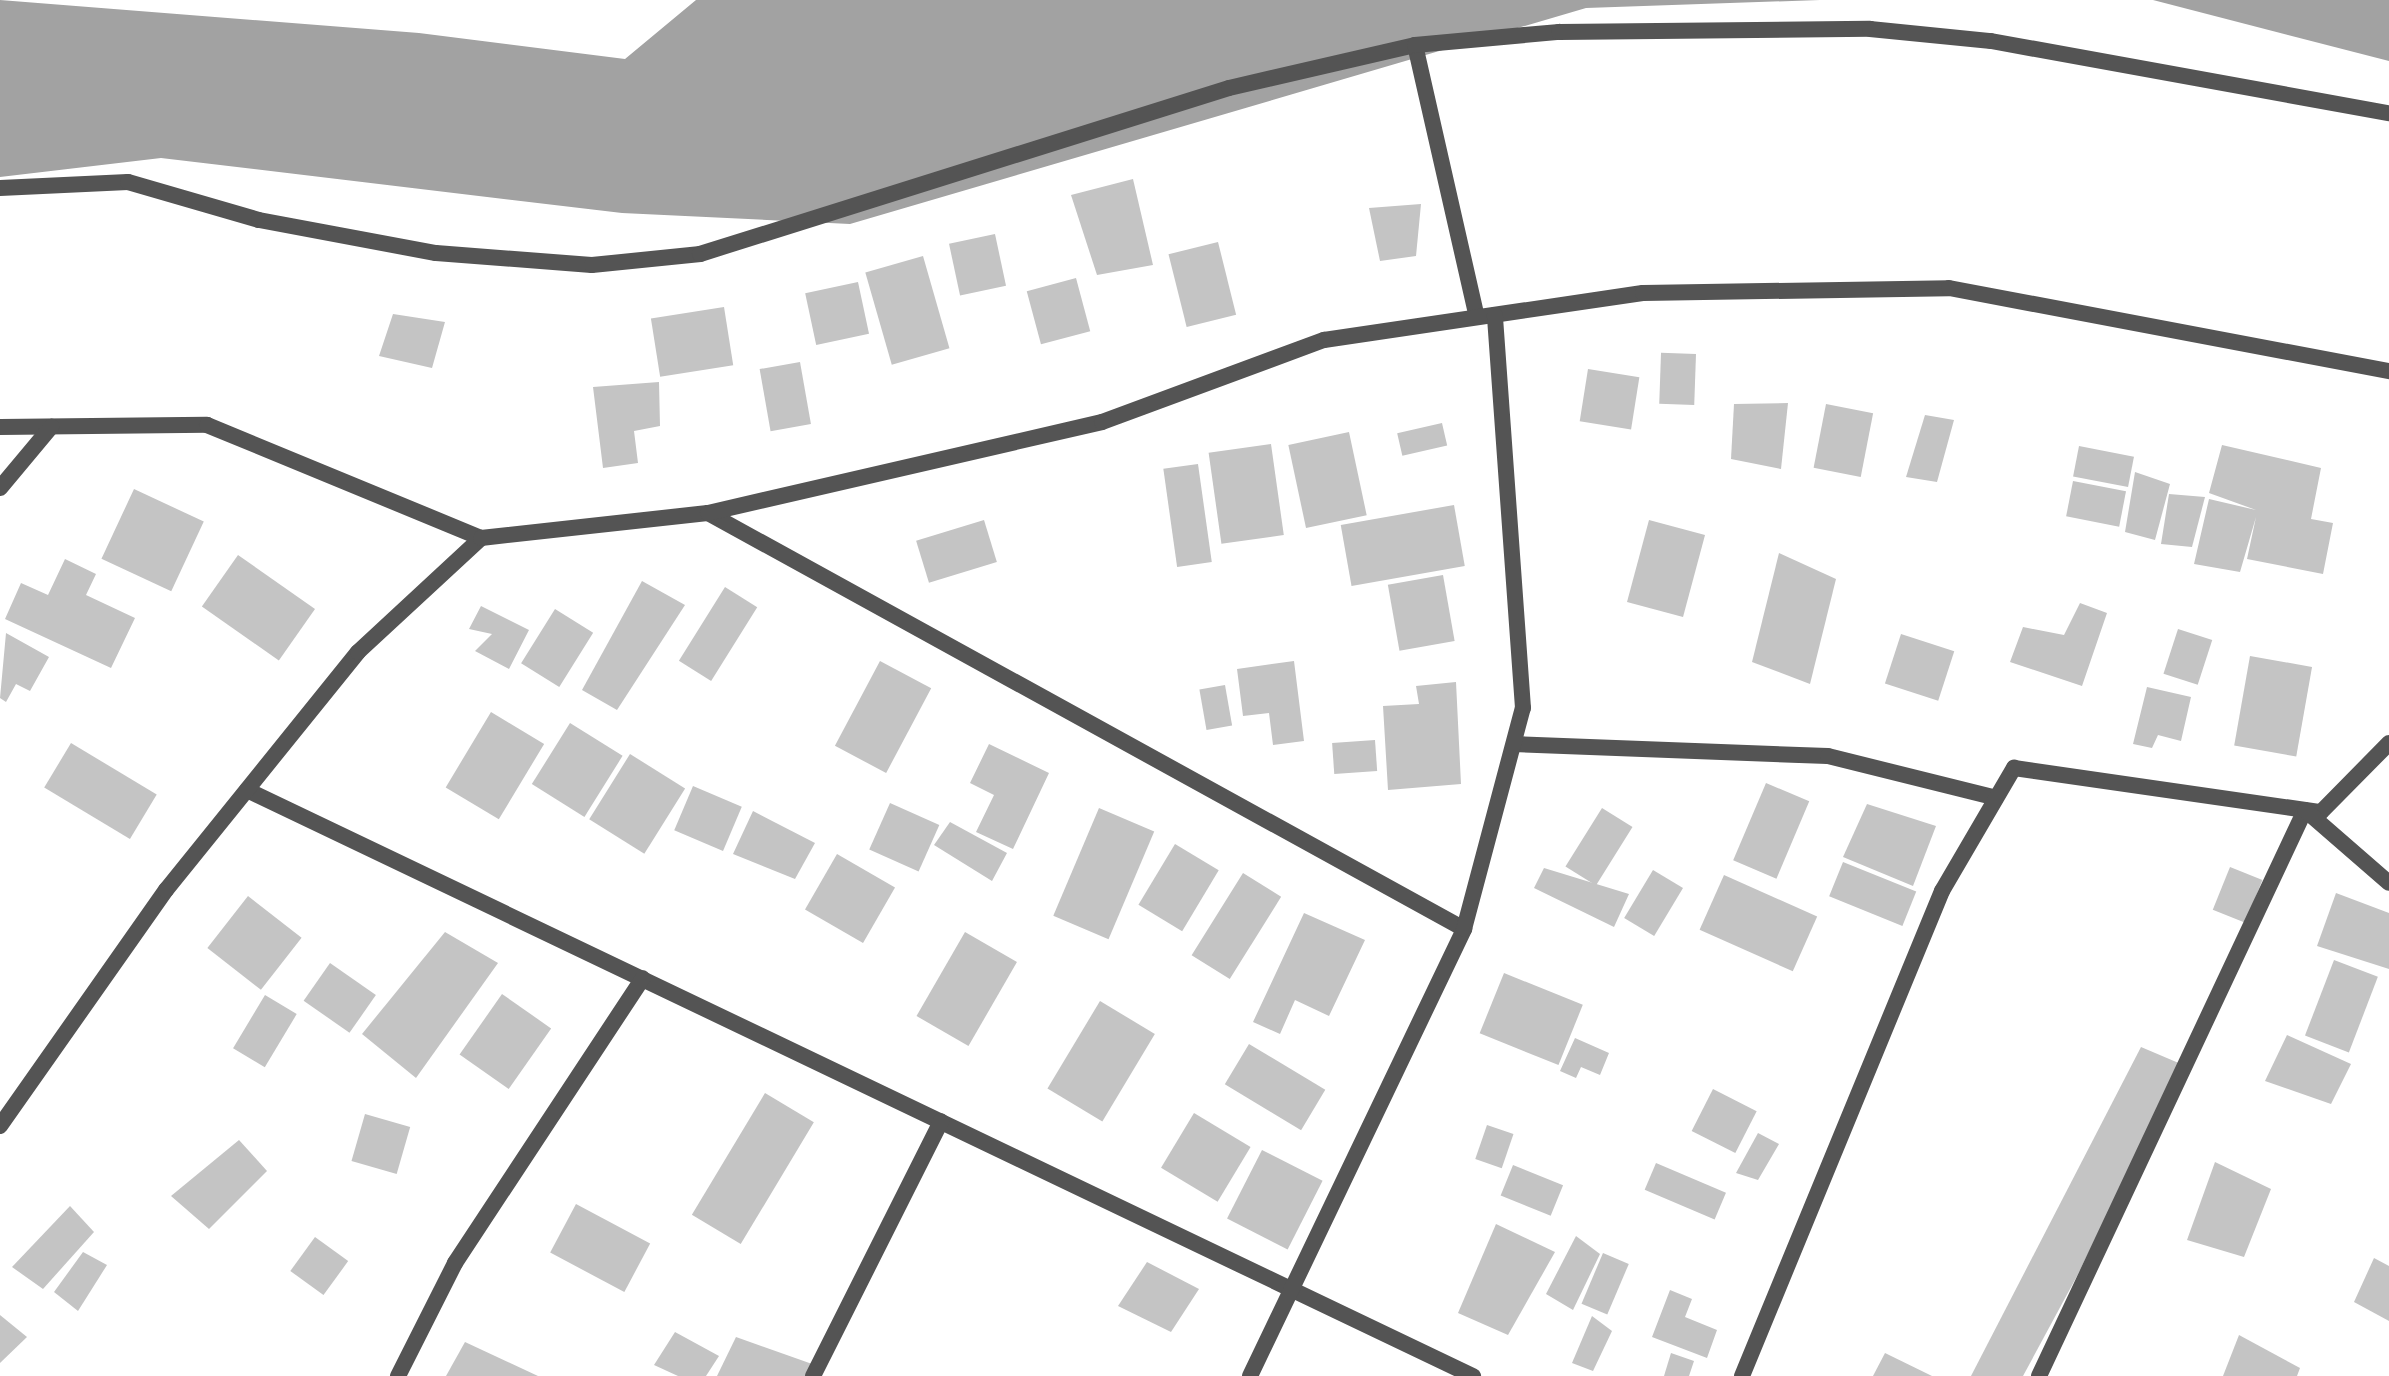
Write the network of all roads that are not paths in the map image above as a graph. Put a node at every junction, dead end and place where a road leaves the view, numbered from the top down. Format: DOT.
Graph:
graph roads {
  1 [pos="1415,45"];
  2 [pos="2389,113"];
  3 [pos="0,188"];
  4 [pos="1495,315"];
  5 [pos="1477,317"];
  6 [pos="2389,371"];
  7 [pos="0,427"];
  8 [pos="51,427"];
  9 [pos="0,488"];
  10 [pos="708,513"];
  11 [pos="481,538"];
  12 [pos="2389,743"];
  13 [pos="1514,744"];
  14 [pos="247,790"];
  15 [pos="1996,798"];
  16 [pos="2305,810"];
  17 [pos="2389,883"];
  18 [pos="1464,929"];
  19 [pos="643,978"];
  20 [pos="941,1121"];
  21 [pos="0,1126"];
  22 [pos="1295,1291"];
  23 [pos="398,1376"];
  24 [pos="813,1376"];
  25 [pos="1250,1376"];
  26 [pos="1473,1376"];
  27 [pos="1742,1376"];
  28 [pos="2039,1376"];
  1 -- 2 [label="street"];
  1 -- 3 [label="street"];
  1 -- 5 [label="street"];
  4 -- 5 [label="street"];
  4 -- 6 [label="street"];
  4 -- 13 [label="street"];
  5 -- 10 [label="street"];
  7 -- 8 [label="street"];
  8 -- 9 [label="street"];
  8 -- 11 [label="street"];
  10 -- 11 [label="street"];
  10 -- 18 [label="street"];
  11 -- 14 [label="street"];
  12 -- 16 [label="street"];
  13 -- 15 [label="street"];
  13 -- 18 [label="street"];
  14 -- 19 [label="street"];
  14 -- 21 [label="street"];
  15 -- 16 [label="street"];
  15 -- 27 [label="street"];
  16 -- 17 [label="street"];
  16 -- 28 [label="street"];
  18 -- 22 [label="street"];
  19 -- 20 [label="street"];
  19 -- 23 [label="street"];
  20 -- 22 [label="street"];
  20 -- 24 [label="street"];
  22 -- 25 [label="street"];
  22 -- 26 [label="street"];
}
